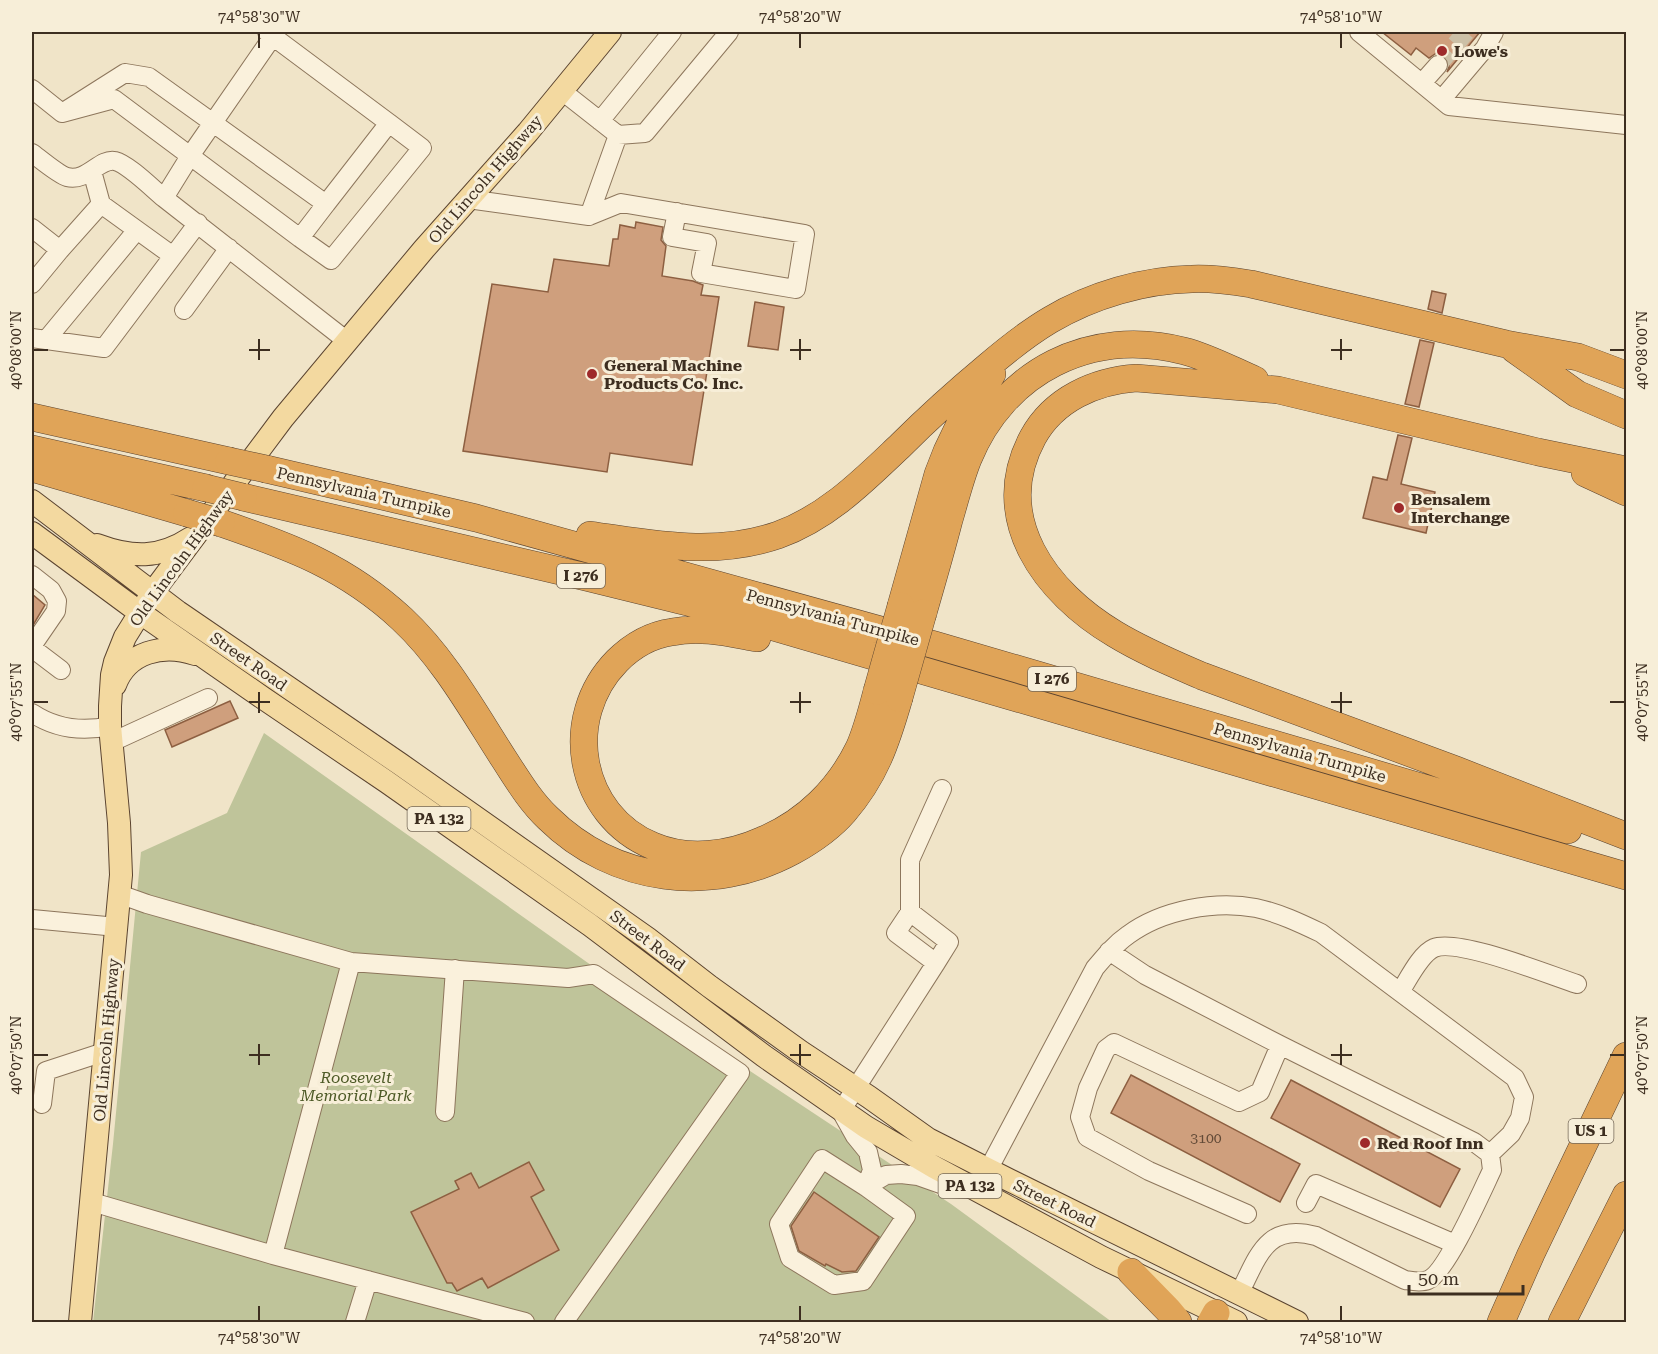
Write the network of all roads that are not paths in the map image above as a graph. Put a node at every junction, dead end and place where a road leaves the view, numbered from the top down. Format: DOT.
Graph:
graph roads {
  1 [pos="610,32"];
  2 [pos="672,32"];
  3 [pos="729,32"];
  4 [pos="1359,32"];
  5 [pos="1494,32"];
  6 [pos="270,34"];
  7 [pos="1438,65"];
  8 [pos="1422,83"];
  9 [pos="32,89"];
  10 [pos="562,91"];
  11 [pos="1442,99"];
  12 [pos="62,113"];
  13 [pos="600,121"];
  14 [pos="213,123"];
  15 [pos="389,123"];
  16 [pos="1626,125"];
  17 [pos="618,135"];
  18 [pos="32,153"];
  19 [pos="190,156"];
  20 [pos="92,171"];
  21 [pos="164,198"];
  22 [pos="468,199"];
  23 [pos="101,204"];
  24 [pos="326,204"];
  25 [pos="677,212"];
  26 [pos="589,216"];
  27 [pos="198,223"];
  28 [pos="32,228"];
  29 [pos="137,230"];
  30 [pos="300,238"];
  31 [pos="229,248"];
  32 [pos="60,250"];
  33 [pos="173,256"];
  34 [pos="33,279"];
  35 [pos="184,310"];
  36 [pos="39,339"];
  37 [pos="347,341"];
  38 [pos="1506,344"];
  39 [pos="1011,346"];
  40 [pos="1626,354"];
  41 [pos="1578,357"];
  42 [pos="1626,375"];
  43 [pos="1278,390"];
  44 [pos="1626,415"];
  45 [pos="32,417"];
  46 [pos="32,449"];
  47 [pos="1538,452"];
  48 [pos="32,468"];
  49 [pos="1626,470"];
  50 [pos="1626,492"];
  51 [pos="32,501"];
  52 [pos="476,518"];
  53 [pos="202,523"];
  54 [pos="32,533"];
  55 [pos="74,533"];
  56 [pos="32,575"];
  57 [pos="153,592"];
  58 [pos="912,610"];
  59 [pos="139,612"];
  60 [pos="32,647"];
  61 [pos="203,657"];
  62 [pos="915,668"];
  63 [pos="62,670"];
  64 [pos="888,695"];
  65 [pos="208,698"];
  66 [pos="110,701"];
  67 [pos="32,712"];
  68 [pos="111,734"];
  69 [pos="942,789"];
  70 [pos="1626,836"];
  71 [pos="1626,847"];
  72 [pos="1626,876"];
  73 [pos="119,894"];
  74 [pos="910,912"];
  75 [pos="32,919"];
  76 [pos="117,927"];
  77 [pos="1109,951"];
  78 [pos="351,962"];
  79 [pos="936,963"];
  80 [pos="455,969"];
  81 [pos="1577,984"];
  82 [pos="1400,992"];
  83 [pos="1280,1045"];
  84 [pos="104,1052"];
  85 [pos="1626,1056"];
  86 [pos="856,1089"];
  87 [pos="42,1104"];
  88 [pos="842,1111"];
  89 [pos="445,1112"];
  90 [pos="1490,1155"];
  91 [pos="988,1170"];
  92 [pos="866,1187"];
  93 [pos="974,1189"];
  94 [pos="1626,1195"];
  95 [pos="92,1202"];
  96 [pos="1306,1203"];
  97 [pos="1247,1214"];
  98 [pos="1455,1244"];
  99 [pos="273,1255"];
  100 [pos="1131,1272"];
  101 [pos="368,1280"];
  102 [pos="1239,1294"];
  103 [pos="1225,1320"];
  104 [pos="80,1323"];
  105 [pos="355,1323"];
  106 [pos="525,1323"];
  107 [pos="564,1323"];
  108 [pos="1178,1323"];
  109 [pos="1297,1323"];
  110 [pos="1501,1323"];
  111 [pos="1562,1323"];
  1 -- 10 [label="main road, Old Lincoln Highway"];
  2 -- 13 [label="street"];
  3 -- 17 [label="street"];
  4 -- 8 [label="street"];
  5 -- 11 [label="street"];
  6 -- 14 [label="street"];
  6 -- 15 [label="street"];
  7 -- 8 [label="street"];
  8 -- 11 [label="street"];
  9 -- 12 [label="street"];
  10 -- 13 [label="street"];
  10 -- 22 [label="main road, Old Lincoln Highway"];
  11 -- 16 [label="street"];
  12 -- 14 [label="street"];
  12 -- 19 [label="street"];
  13 -- 17 [label="street"];
  14 -- 19 [label="street"];
  14 -- 24 [label="street"];
  15 -- 24 [label="street"];
  15 -- 30 [label="street"];
  17 -- 26 [label="street"];
  18 -- 20 [label="street"];
  19 -- 21 [label="street"];
  19 -- 30 [label="street"];
  20 -- 21 [label="street"];
  20 -- 23 [label="street"];
  21 -- 27 [label="street"];
  22 -- 26 [label="street"];
  22 -- 37 [label="main road, Old Lincoln Highway"];
  23 -- 29 [label="street"];
  23 -- 32 [label="street"];
  24 -- 30 [label="street"];
  25 -- 25 [label="street"];
  25 -- 26 [label="street"];
  27 -- 31 [label="street"];
  27 -- 33 [label="street"];
  28 -- 32 [label="street"];
  29 -- 33 [label="street"];
  29 -- 36 [label="street"];
  31 -- 35 [label="street"];
  31 -- 37 [label="street"];
  32 -- 34 [label="street"];
  33 -- 36 [label="street"];
  37 -- 53 [label="main road, Old Lincoln Highway"];
  38 -- 39 [label="highway"];
  38 -- 41 [label="highway"];
  38 -- 44 [label="highway"];
  39 -- 52 [label="highway"];
  39 -- 58 [label="highway"];
  40 -- 41 [label="highway"];
  41 -- 42 [label="highway"];
  43 -- 47 [label="highway"];
  43 -- 58 [label="highway"];
  43 -- 70 [label="highway"];
  45 -- 52 [label="highway, Pennsylvania Turnpike / I 276, bridge"];
  46 -- 62 [label="highway, Pennsylvania Turnpike / I 276, bridge"];
  47 -- 49 [label="highway"];
  47 -- 50 [label="highway"];
  48 -- 53 [label="highway"];
  51 -- 55 [label="main road, Street Road / PA 132"];
  52 -- 71 [label="highway, Pennsylvania Turnpike / I 276"];
  53 -- 55 [label="main road"];
  53 -- 57 [label="main road, Old Lincoln Highway"];
  53 -- 64 [label="highway"];
  54 -- 59 [label="main road, Street Road / PA 132"];
  55 -- 57 [label="main road, Street Road / PA 132"];
  56 -- 60 [label="street"];
  57 -- 59 [label="main road, Old Lincoln Highway"];
  57 -- 86 [label="main road, Street Road / PA 132"];
  58 -- 64 [label="highway, bridge"];
  59 -- 61 [label="main road, Street Road / PA 132"];
  59 -- 66 [label="main road, Old Lincoln Highway"];
  60 -- 63 [label="street"];
  61 -- 66 [label="main road"];
  61 -- 88 [label="main road, Street Road / PA 132"];
  62 -- 64 [label="highway"];
  62 -- 72 [label="highway, Pennsylvania Turnpike / I 276"];
  65 -- 68 [label="street"];
  66 -- 68 [label="main road, Old Lincoln Highway"];
  67 -- 68 [label="street"];
  68 -- 73 [label="main road, Old Lincoln Highway"];
  69 -- 74 [label="street"];
  73 -- 76 [label="main road, Old Lincoln Highway"];
  73 -- 78 [label="street"];
  74 -- 79 [label="street"];
  74 -- 79 [label="street"];
  75 -- 76 [label="street"];
  76 -- 84 [label="main road, Old Lincoln Highway"];
  77 -- 82 [label="street"];
  77 -- 83 [label="street"];
  77 -- 91 [label="street"];
  78 -- 80 [label="street"];
  78 -- 99 [label="street"];
  79 -- 86 [label="street"];
  80 -- 89 [label="street"];
  80 -- 107 [label="street"];
  81 -- 82 [label="street"];
  82 -- 90 [label="street"];
  83 -- 90 [label="street"];
  83 -- 97 [label="street"];
  84 -- 87 [label="street"];
  84 -- 95 [label="main road, Old Lincoln Highway"];
  85 -- 110 [label="highway, US 1"];
  86 -- 88 [label="street"];
  86 -- 91 [label="main road, Street Road / PA 132"];
  88 -- 92 [label="street"];
  88 -- 93 [label="main road, Street Road / PA 132"];
  90 -- 98 [label="street"];
  91 -- 102 [label="main road, Street Road / PA 132"];
  92 -- 92 [label="street"];
  92 -- 93 [label="street"];
  93 -- 100 [label="main road, Street Road / PA 132"];
  94 -- 111 [label="highway"];
  95 -- 99 [label="street"];
  95 -- 104 [label="main road, Old Lincoln Highway"];
  96 -- 98 [label="street"];
  98 -- 102 [label="street"];
  99 -- 101 [label="street"];
  100 -- 103 [label="main road, Street Road / PA 132"];
  100 -- 108 [label="highway"];
  101 -- 105 [label="street"];
  101 -- 106 [label="street"];
  102 -- 103 [label="main road"];
  102 -- 109 [label="main road, Street Road / PA 132"];
}
